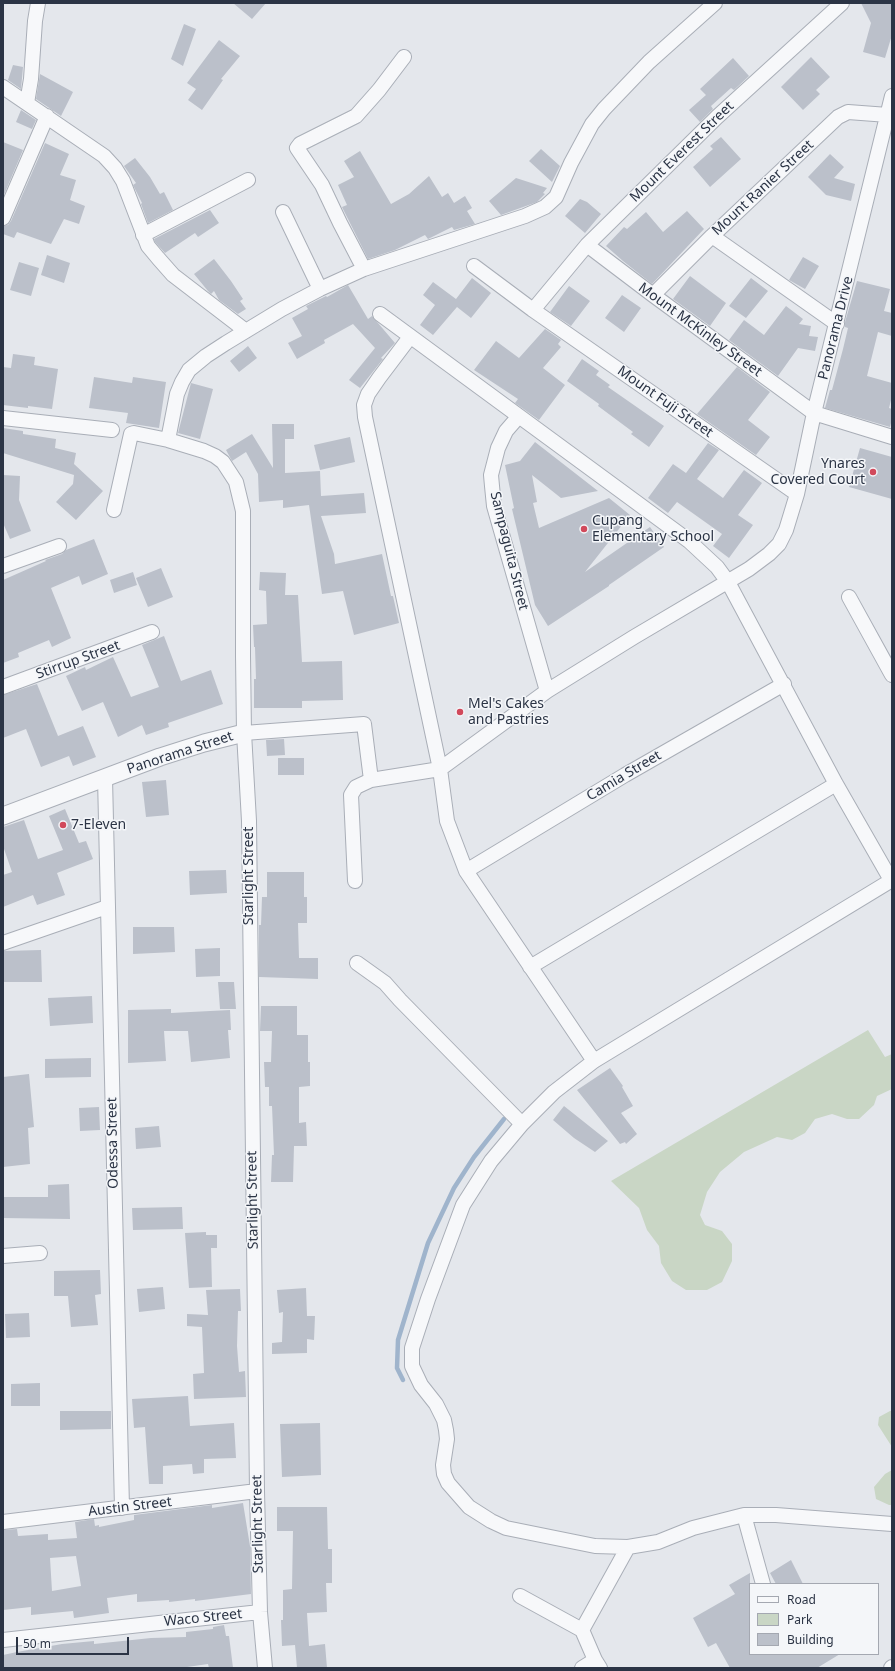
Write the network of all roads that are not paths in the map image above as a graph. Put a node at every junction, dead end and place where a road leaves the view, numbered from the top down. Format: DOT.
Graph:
graph roads {
  1 [pos="38,3"];
  2 [pos="715,3"];
  3 [pos="842,3"];
  4 [pos="404,57"];
  5 [pos="3,87"];
  6 [pos="892,96"];
  7 [pos="27,103"];
  8 [pos="888,115"];
  9 [pos="47,116"];
  10 [pos="248,180"];
  11 [pos="283,212"];
  12 [pos="3,218"];
  13 [pos="143,235"];
  14 [pos="712,236"];
  15 [pos="587,245"];
  16 [pos="474,266"];
  17 [pos="364,269"];
  18 [pos="320,289"];
  19 [pos="653,295"];
  20 [pos="533,310"];
  21 [pos="380,314"];
  22 [pos="837,324"];
  23 [pos="246,331"];
  24 [pos="410,337"];
  25 [pos="814,413"];
  26 [pos="519,416"];
  27 [pos="3,418"];
  28 [pos="112,430"];
  29 [pos="892,437"];
  30 [pos="168,440"];
  31 [pos="797,494"];
  32 [pos="114,510"];
  33 [pos="59,546"];
  34 [pos="3,566"];
  35 [pos="728,582"];
  36 [pos="849,597"];
  37 [pos="152,632"];
  38 [pos="892,674"];
  39 [pos="784,684"];
  40 [pos="3,687"];
  41 [pos="547,691"];
  42 [pos="244,733"];
  43 [pos="440,769"];
  44 [pos="105,778"];
  45 [pos="371,780"];
  46 [pos="836,784"];
  47 [pos="3,816"];
  48 [pos="466,871"];
  49 [pos="892,880"];
  50 [pos="355,881"];
  51 [pos="107,907"];
  52 [pos="3,943"];
  53 [pos="357,963"];
  54 [pos="530,967"];
  55 [pos="594,1061"];
  56 [pos="522,1124"];
  57 [pos="40,1253"];
  58 [pos="3,1256"];
  59 [pos="257,1491"];
  60 [pos="122,1508"];
  61 [pos="744,1515"];
  62 [pos="3,1522"];
  63 [pos="892,1524"];
  64 [pos="628,1547"];
  65 [pos="763,1583"];
  66 [pos="520,1596"];
  67 [pos="260,1612"];
  68 [pos="582,1630"];
  69 [pos="3,1640"];
  70 [pos="597,1664"];
  71 [pos="265,1668"];
  72 [pos="582,1668"];
  1 -- 7 [label="street"];
  2 -- 17 [label="street"];
  3 -- 15 [label="street, Mount Everest Street"];
  4 -- 17 [label="street"];
  5 -- 7 [label="street"];
  6 -- 8 [label="street, Panorama Drive"];
  7 -- 9 [label="street"];
  8 -- 14 [label="street, Mount Ranier Street"];
  8 -- 22 [label="street, Panorama Drive"];
  9 -- 12 [label="street"];
  9 -- 13 [label="street"];
  10 -- 13 [label="street"];
  11 -- 18 [label="street"];
  13 -- 23 [label="street"];
  14 -- 19 [label="street, Mount Ranier Street"];
  14 -- 22 [label="street"];
  15 -- 19 [label="street, Mount McKinley Street"];
  15 -- 20 [label="street, Mount Everest Street"];
  16 -- 20 [label="street, Mount Fuji Street"];
  17 -- 18 [label="street"];
  18 -- 23 [label="street"];
  19 -- 25 [label="street, Mount McKinley Street"];
  20 -- 31 [label="street, Mount Fuji Street"];
  21 -- 24 [label="street"];
  22 -- 25 [label="street, Panorama Drive"];
  23 -- 30 [label="street"];
  24 -- 26 [label="street"];
  24 -- 43 [label="street"];
  25 -- 29 [label="street, Mount McKinley Street"];
  25 -- 31 [label="street, Panorama Drive"];
  26 -- 35 [label="street"];
  26 -- 41 [label="street, Sampaguita Street"];
  27 -- 28 [label="street"];
  30 -- 32 [label="street, Starlight Street"];
  30 -- 42 [label="street, Starlight Street"];
  31 -- 35 [label="street, Panorama Drive"];
  33 -- 34 [label="street"];
  35 -- 39 [label="street"];
  35 -- 41 [label="street, Panorama Drive"];
  36 -- 38 [label="street"];
  37 -- 40 [label="street, Stirrup Street"];
  39 -- 46 [label="street"];
  39 -- 48 [label="street, Camia Street"];
  41 -- 43 [label="street, Panorama Drive"];
  42 -- 44 [label="street, Panorama Street"];
  42 -- 45 [label="street, Panorama Street"];
  42 -- 59 [label="street, Starlight Street"];
  43 -- 45 [label="street"];
  43 -- 48 [label="street"];
  44 -- 47 [label="street, Panorama Street"];
  44 -- 51 [label="street, Odessa Street"];
  45 -- 50 [label="street"];
  46 -- 49 [label="street"];
  46 -- 54 [label="street"];
  48 -- 54 [label="street"];
  49 -- 55 [label="street"];
  51 -- 52 [label="street"];
  51 -- 60 [label="street, Odessa Street"];
  53 -- 56 [label="street"];
  54 -- 55 [label="street"];
  55 -- 56 [label="street"];
  56 -- 64 [label="street"];
  57 -- 58 [label="street"];
  59 -- 60 [label="street, Austin Street"];
  59 -- 67 [label="street, Starlight Street"];
  60 -- 62 [label="street, Austin Street"];
  61 -- 63 [label="street"];
  61 -- 64 [label="street"];
  61 -- 65 [label="street"];
  64 -- 68 [label="street"];
  66 -- 68 [label="street"];
  67 -- 69 [label="street, Waco Street"];
  67 -- 71 [label="street, Starlight Street"];
  68 -- 70 [label="street"];
  70 -- 72 [label="street"];
}
